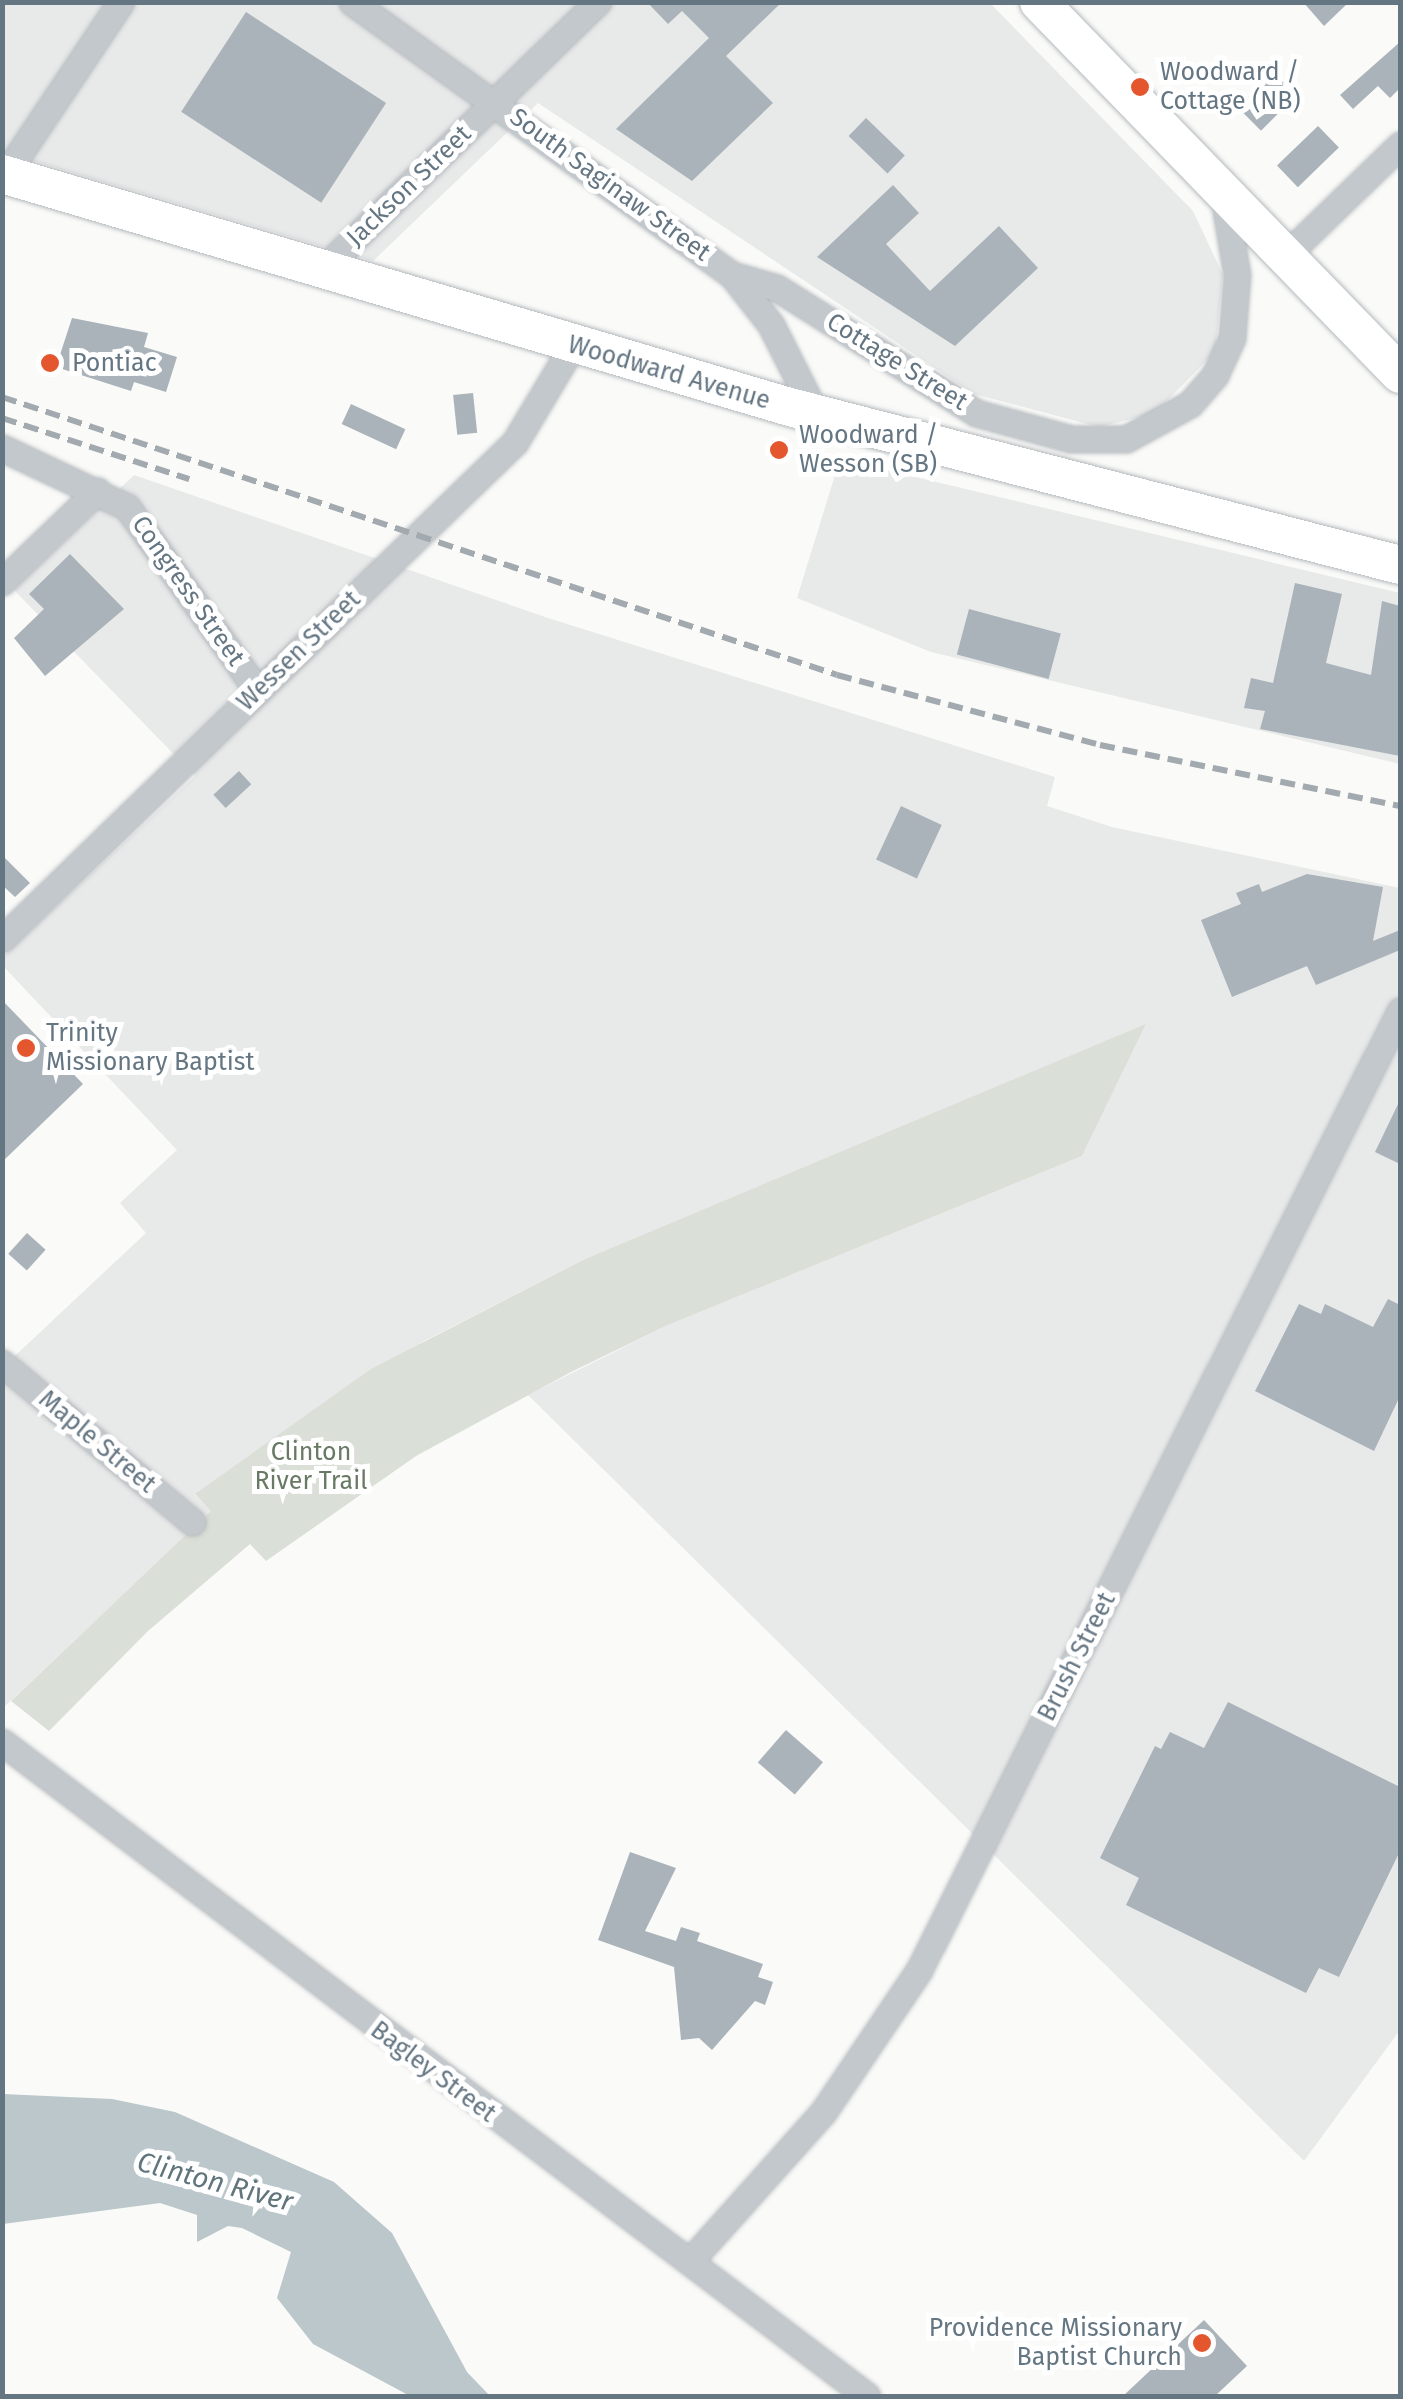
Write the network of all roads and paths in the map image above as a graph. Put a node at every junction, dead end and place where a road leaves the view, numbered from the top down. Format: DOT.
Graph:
graph roads {
  1 [pos="121,2"];
  2 [pos="352,2"];
  3 [pos="598,2"];
  4 [pos="1039,2"];
  5 [pos="497,102"];
  6 [pos="1400,144"];
  7 [pos="4,174"];
  8 [pos="1223,192"];
  9 [pos="1285,256"];
  10 [pos="322,270"];
  11 [pos="732,275"];
  12 [pos="573,345"];
  13 [pos="1400,374"];
  14 [pos="816,414"];
  15 [pos="2,448"];
  16 [pos="97,491"];
  17 [pos="1264,529"];
  18 [pos="1400,545"];
  19 [pos="1400,565"];
  20 [pos="2,582"];
  21 [pos="258,691"];
  22 [pos="2,939"];
  23 [pos="1400,1011"];
  24 [pos="2,1363"];
  25 [pos="192,1522"];
  26 [pos="2,1742"];
  27 [pos="690,2261"];
  28 [pos="867,2396"];
  1 -- 7 [label="street"];
  2 -- 5 [label="street, South Saginaw Street"];
  3 -- 5 [label="street, Jackson Street"];
  4 -- 8 [label="main road"];
  5 -- 10 [label="street, Jackson Street"];
  5 -- 11 [label="street, South Saginaw Street"];
  6 -- 9 [label="street"];
  7 -- 10 [label="main road, Woodward Avenue"];
  8 -- 9 [label="main road"];
  8 -- 11 [label="street, Cottage Street"];
  9 -- 13 [label="main road"];
  10 -- 12 [label="main road, Woodward Avenue"];
  11 -- 14 [label="street, South Saginaw Street"];
  12 -- 14 [label="main road, Woodward Avenue"];
  12 -- 21 [label="street, Wessen Street"];
  14 -- 17 [label="main road, Woodward Avenue"];
  15 -- 16 [label="street, Congress Street"];
  16 -- 20 [label="street"];
  16 -- 21 [label="street, Congress Street"];
  17 -- 18 [label="main road"];
  17 -- 19 [label="main road, Woodward Avenue"];
  21 -- 22 [label="street, Wessen Street"];
  23 -- 27 [label="street, Brush Street"];
  24 -- 25 [label="street, Maple Street"];
  26 -- 27 [label="street, Bagley Street"];
  27 -- 28 [label="street, Bagley Street"];
}
